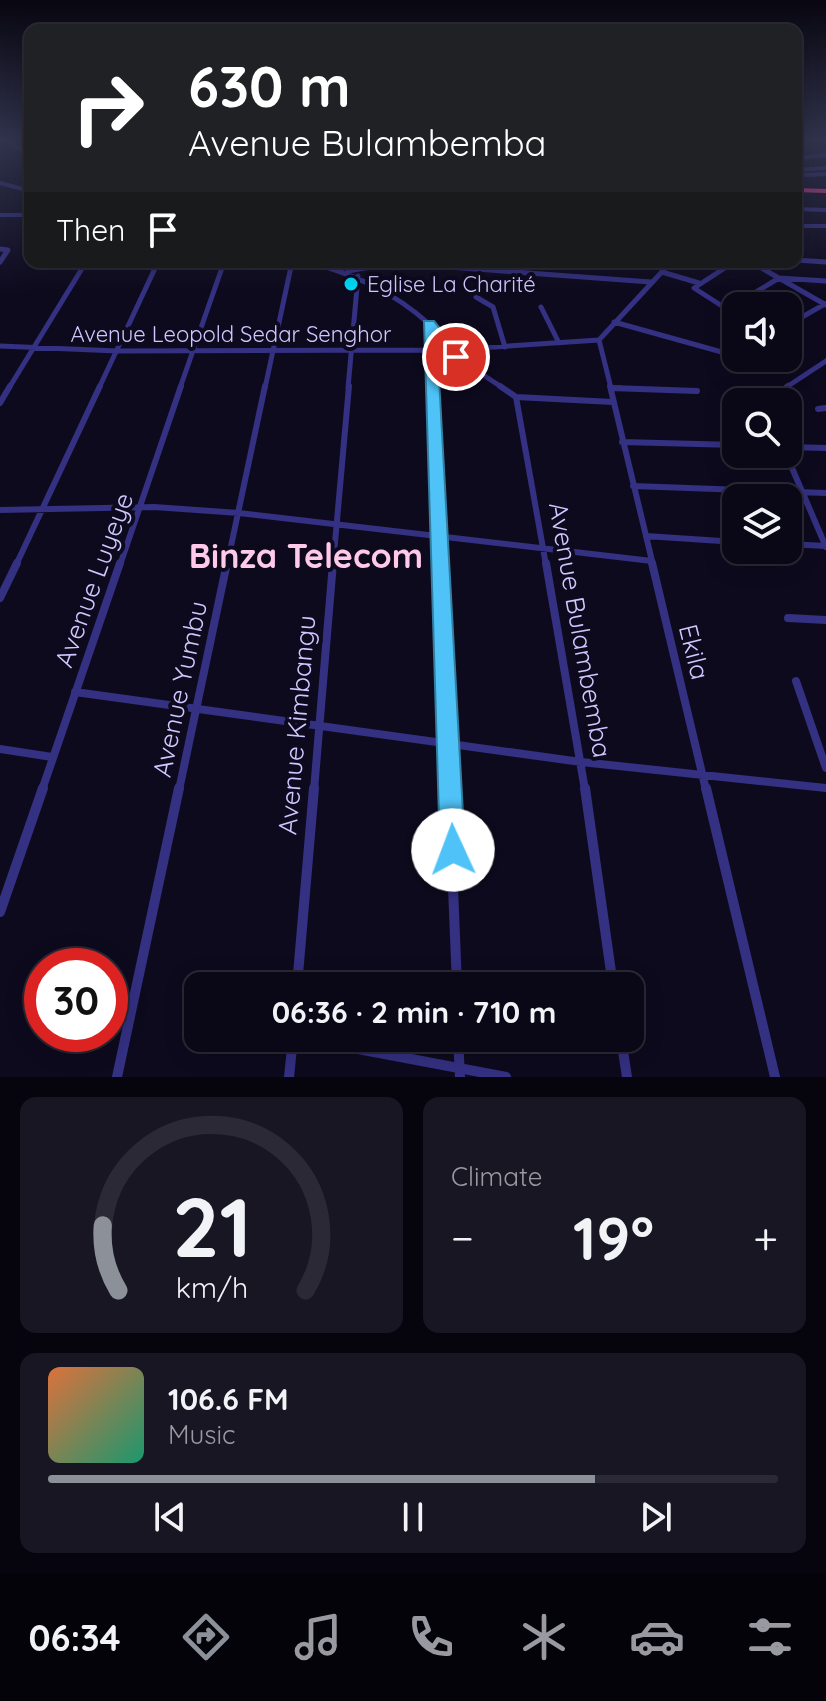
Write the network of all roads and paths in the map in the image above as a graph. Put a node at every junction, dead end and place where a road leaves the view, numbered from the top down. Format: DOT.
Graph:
graph roads {
  1 [pos="802,209"];
  2 [pos="826,210"];
  3 [pos="0,215"];
  4 [pos="24,215"];
  5 [pos="802,226"];
  6 [pos="826,226"];
  7 [pos="0,249"];
  8 [pos="802,260"];
  9 [pos="0,262"];
  10 [pos="826,262"];
  11 [pos="82,268"];
  12 [pos="155,268"];
  13 [pos="222,268"];
  14 [pos="291,268"];
  15 [pos="334,268"];
  16 [pos="357,268"];
  17 [pos="461,268"];
  18 [pos="666,268"];
  19 [pos="724,268"];
  20 [pos="762,268"];
  21 [pos="346,271"];
  22 [pos="662,272"];
  23 [pos="358,276"];
  24 [pos="779,278"];
  25 [pos="826,281"];
  26 [pos="651,282"];
  27 [pos="699,283"];
  28 [pos="756,292"];
  29 [pos="476,297"];
  30 [pos="826,304"];
  31 [pos="722,306"];
  32 [pos="541,307"];
  33 [pos="802,317"];
  34 [pos="614,322"];
  35 [pos="429,324"];
  36 [pos="599,340"];
  37 [pos="559,343"];
  38 [pos="0,346"];
  39 [pos="505,347"];
  40 [pos="351,348"];
  41 [pos="274,349"];
  42 [pos="32,350"];
  43 [pos="194,350"];
  44 [pos="430,350"];
  45 [pos="450,350"];
  46 [pos="117,351"];
  47 [pos="722,352"];
  48 [pos="826,361"];
  49 [pos="611,388"];
  50 [pos="786,388"];
  51 [pos="697,391"];
  52 [pos="516,397"];
  53 [pos="613,402"];
  54 [pos="0,403"];
  55 [pos="826,408"];
  56 [pos="818,409"];
  57 [pos="622,442"];
  58 [pos="722,445"];
  59 [pos="802,447"];
  60 [pos="826,448"];
  61 [pos="792,468"];
  62 [pos="633,486"];
  63 [pos="803,492"];
  64 [pos="826,493"];
  65 [pos="141,508"];
  66 [pos="0,510"];
  67 [pos="43,510"];
  68 [pos="239,513"];
  69 [pos="336,525"];
  70 [pos="646,536"];
  71 [pos="439,537"];
  72 [pos="722,541"];
  73 [pos="802,545"];
  74 [pos="826,546"];
  75 [pos="544,549"];
  76 [pos="652,561"];
  77 [pos="0,598"];
  78 [pos="788,618"];
  79 [pos="826,620"];
  80 [pos="796,681"];
  81 [pos="75,692"];
  82 [pos="195,711"];
  83 [pos="318,726"];
  84 [pos="448,742"];
  85 [pos="0,749"];
  86 [pos="52,757"];
  87 [pos="581,762"];
  88 [pos="826,768"];
  89 [pos="705,776"];
  90 [pos="826,788"];
  91 [pos="0,912"];
  92 [pos="298,972"];
  93 [pos="456,972"];
  94 [pos="611,972"];
  95 [pos="292,1052"];
  96 [pos="365,1052"];
  97 [pos="458,1052"];
  98 [pos="623,1052"];
  99 [pos="459,1072"];
  100 [pos="117,1077"];
  101 [pos="289,1077"];
  102 [pos="506,1077"];
  103 [pos="627,1077"];
  104 [pos="775,1077"];
  1 -- 2 [label="street"];
  3 -- 4 [label="street"];
  5 -- 6 [label="street"];
  7 -- 9 [label="street"];
  8 -- 10 [label="street"];
  11 -- 42 [label="street"];
  12 -- 46 [label="street"];
  13 -- 43 [label="street, Avenue Luyeye"];
  14 -- 41 [label="street, Avenue Yumbu"];
  15 -- 21 [label="street"];
  16 -- 21 [label="street"];
  17 -- 26 [label="street"];
  18 -- 22 [label="street"];
  19 -- 27 [label="street"];
  20 -- 24 [label="street"];
  21 -- 23 [label="street"];
  22 -- 26 [label="street"];
  22 -- 27 [label="street"];
  23 -- 35 [label="street"];
  23 -- 40 [label="street, Avenue Kimbangu"];
  24 -- 25 [label="street"];
  24 -- 28 [label="street"];
  24 -- 30 [label="street"];
  26 -- 34 [label="street"];
  27 -- 31 [label="street"];
  29 -- 39 [label="street"];
  30 -- 33 [label="street"];
  32 -- 37 [label="street"];
  34 -- 36 [label="street"];
  34 -- 47 [label="street"];
  35 -- 44 [label="street"];
  35 -- 45 [label="street"];
  36 -- 37 [label="street"];
  36 -- 49 [label="street, Ekila"];
  37 -- 39 [label="street"];
  38 -- 42 [label="street, Avenue Leopold Sedar Senghor"];
  39 -- 45 [label="street"];
  40 -- 41 [label="street, Avenue Leopold Sedar Senghor"];
  40 -- 44 [label="street, Avenue Leopold Sedar Senghor"];
  40 -- 69 [label="street, Avenue Kimbangu"];
  41 -- 43 [label="street, Avenue Leopold Sedar Senghor"];
  41 -- 68 [label="street, Avenue Yumbu"];
  42 -- 46 [label="street, Avenue Leopold Sedar Senghor"];
  42 -- 54 [label="street"];
  43 -- 46 [label="street, Avenue Leopold Sedar Senghor"];
  43 -- 65 [label="street, Avenue Luyeye"];
  44 -- 71 [label="street"];
  45 -- 52 [label="street"];
  46 -- 67 [label="street"];
  48 -- 50 [label="street"];
  49 -- 51 [label="street"];
  49 -- 53 [label="street, Ekila"];
  52 -- 53 [label="street"];
  52 -- 75 [label="street, Avenue Bulambemba"];
  53 -- 57 [label="street, Ekila"];
  55 -- 56 [label="street"];
  57 -- 58 [label="street"];
  57 -- 62 [label="street, Ekila"];
  59 -- 60 [label="street"];
  61 -- 63 [label="street"];
  62 -- 63 [label="street"];
  62 -- 70 [label="street, Ekila"];
  63 -- 64 [label="street"];
  63 -- 74 [label="street"];
  65 -- 67 [label="street"];
  65 -- 68 [label="street"];
  65 -- 81 [label="street, Avenue Luyeye"];
  66 -- 67 [label="street"];
  67 -- 77 [label="street"];
  68 -- 69 [label="street"];
  68 -- 82 [label="street, Avenue Yumbu"];
  69 -- 71 [label="street"];
  69 -- 83 [label="street, Avenue Kimbangu"];
  70 -- 72 [label="street"];
  70 -- 76 [label="street, Ekila"];
  71 -- 75 [label="street"];
  71 -- 84 [label="street"];
  73 -- 74 [label="street"];
  75 -- 76 [label="street"];
  75 -- 87 [label="street, Avenue Bulambemba"];
  76 -- 89 [label="street, Ekila"];
  78 -- 79 [label="street"];
  80 -- 88 [label="street"];
  81 -- 82 [label="street"];
  81 -- 86 [label="street, Avenue Luyeye"];
  82 -- 83 [label="street"];
  82 -- 100 [label="street, Avenue Yumbu"];
  83 -- 84 [label="street"];
  83 -- 92 [label="street, Avenue Kimbangu"];
  84 -- 87 [label="street"];
  84 -- 93 [label="street"];
  85 -- 86 [label="street"];
  86 -- 91 [label="street, Avenue Luyeye"];
  87 -- 89 [label="street"];
  87 -- 94 [label="street, Avenue Bulambemba"];
  89 -- 90 [label="street"];
  89 -- 104 [label="street, Ekila"];
  95 -- 101 [label="street"];
  96 -- 99 [label="street"];
  97 -- 99 [label="street"];
  98 -- 103 [label="street"];
  99 -- 102 [label="street"];
}
